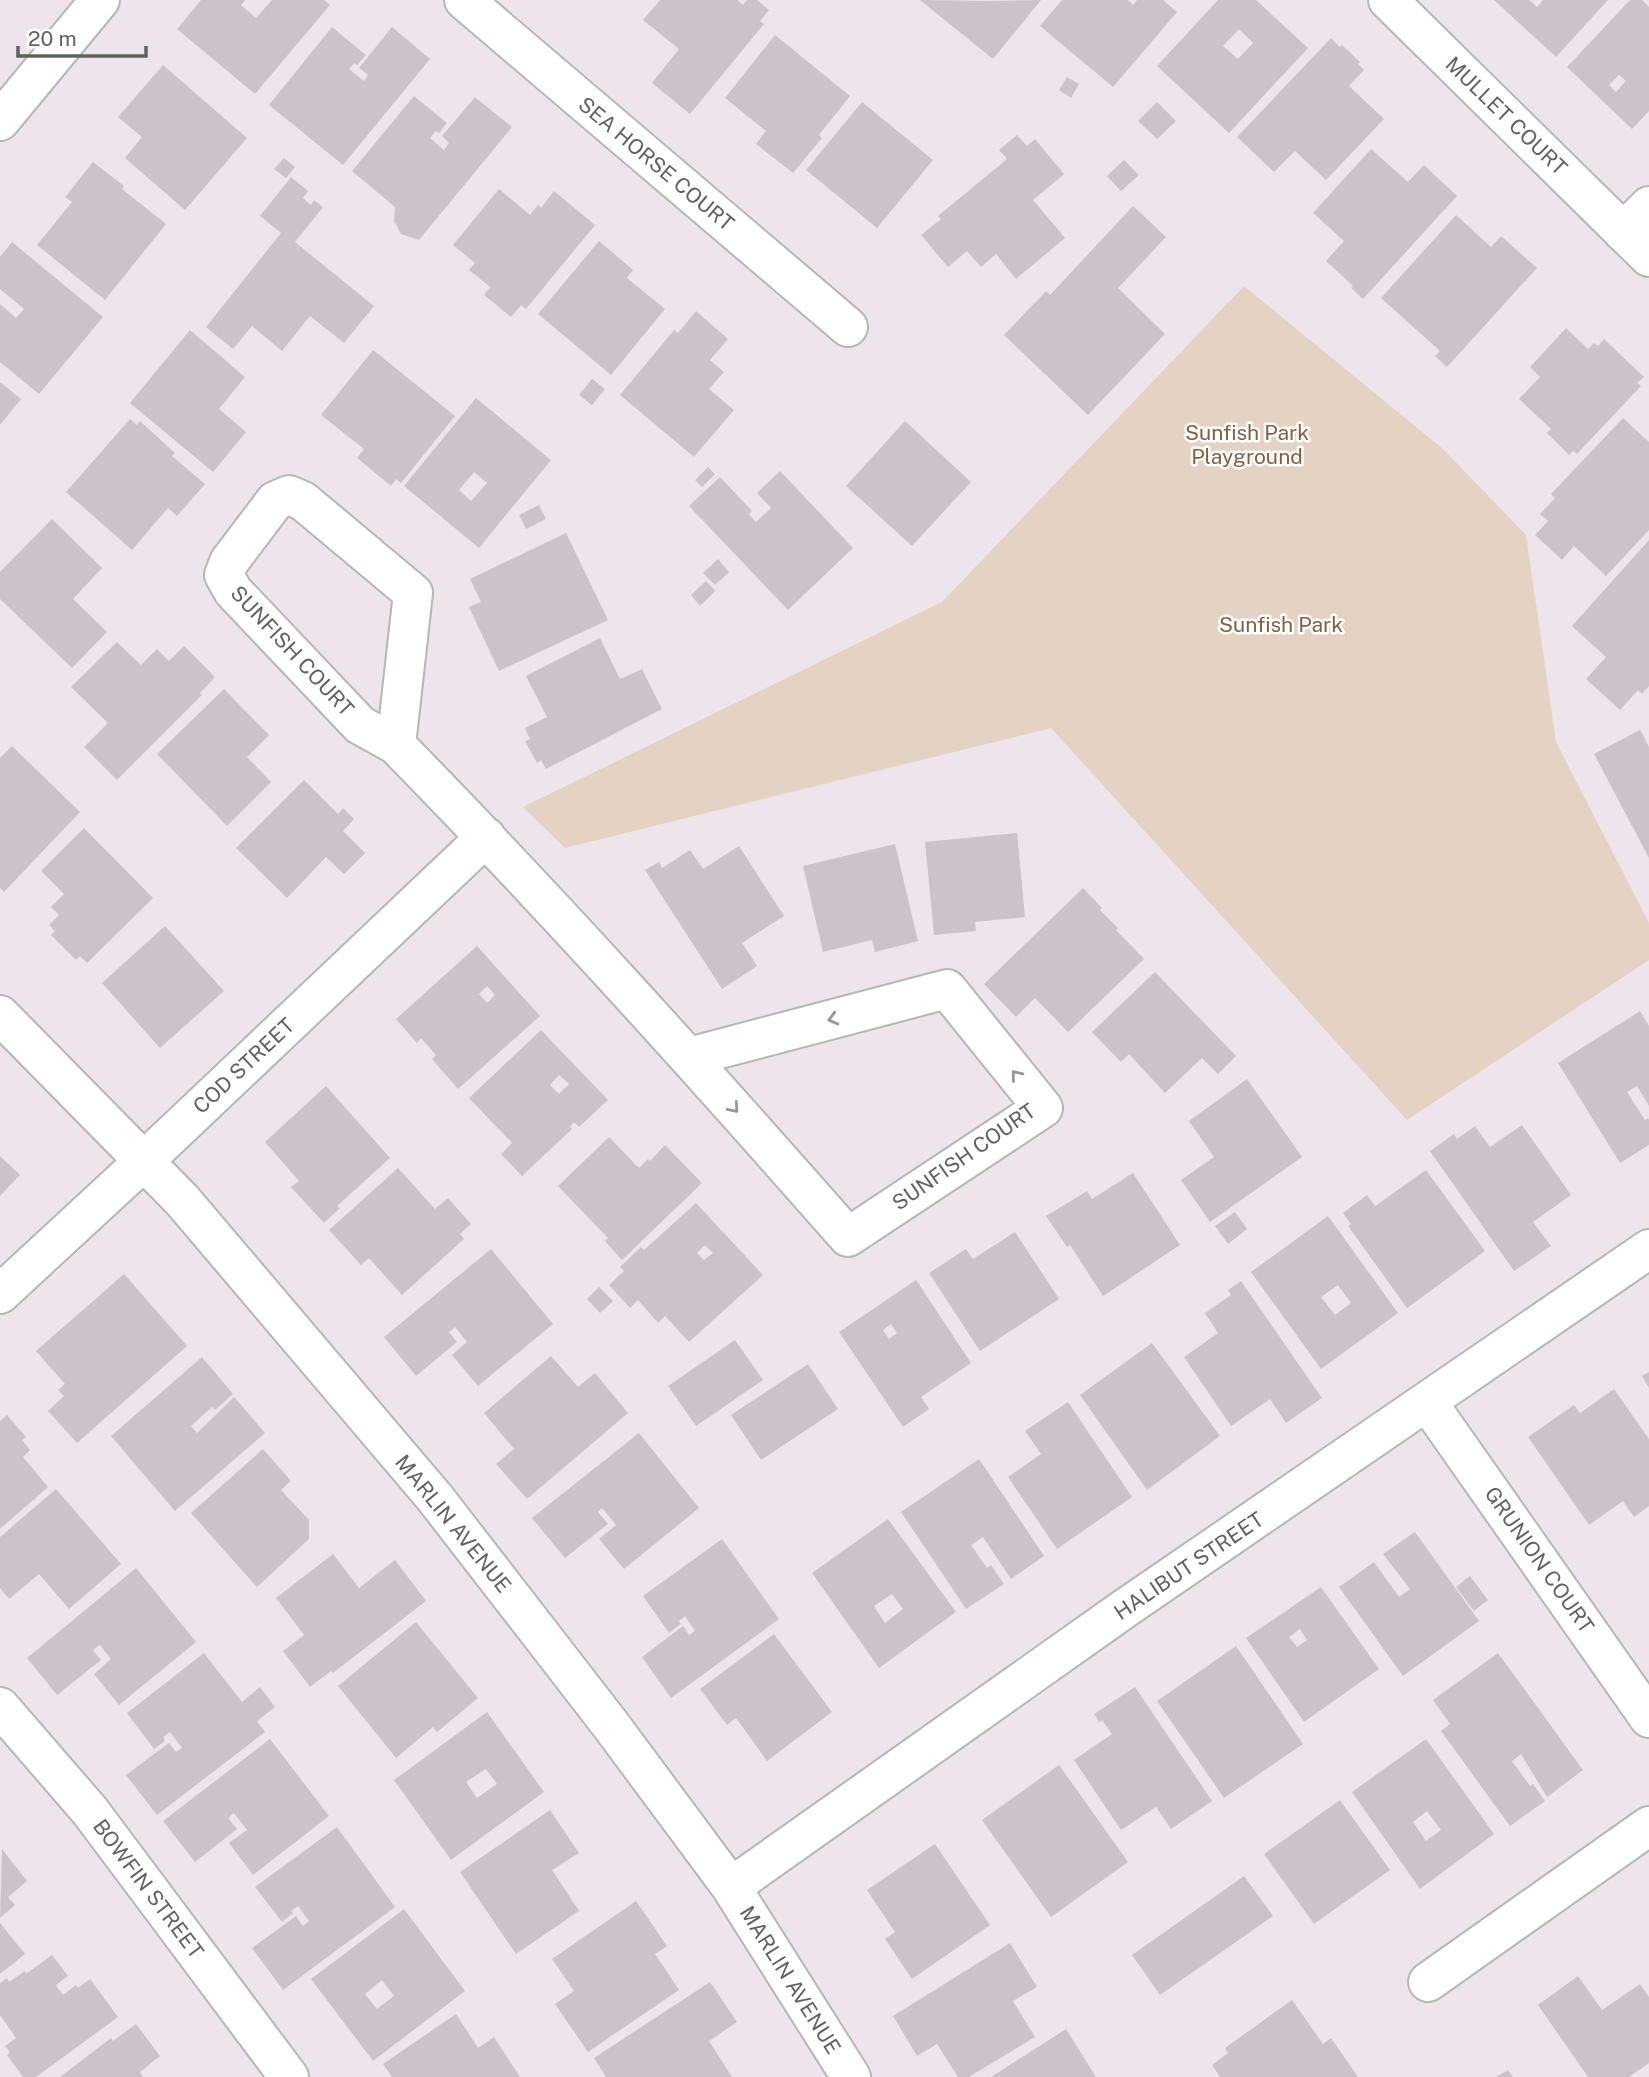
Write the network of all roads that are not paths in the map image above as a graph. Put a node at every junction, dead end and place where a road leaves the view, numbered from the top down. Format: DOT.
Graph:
graph roads {
  1 [pos="100,0"];
  2 [pos="464,0"];
  3 [pos="1388,0"];
  4 [pos="0,121"];
  5 [pos="1640,232"];
  6 [pos="848,327"];
  7 [pos="396,745"];
  8 [pos="486,837"];
  9 [pos="0,1016"];
  10 [pos="689,1057"];
  11 [pos="145,1161"];
  12 [pos="1649,1249"];
  13 [pos="0,1294"];
  14 [pos="1428,1403"];
  15 [pos="0,1707"];
  16 [pos="1649,1718"];
  17 [pos="1649,1826"];
  18 [pos="732,1887"];
  19 [pos="1428,1982"];
  20 [pos="289,2077"];
  21 [pos="851,2077"];
  1 -- 4 [label="street"];
  2 -- 6 [label="street, SEA HORSE COURT"];
  3 -- 5 [label="street, MULLET COURT"];
  7 -- 7 [label="street, SUNFISH COURT"];
  7 -- 8 [label="street, SUNFISH COURT"];
  8 -- 10 [label="street, SUNFISH COURT"];
  8 -- 11 [label="street, COD STREET"];
  9 -- 11 [label="street, MARLIN AVENUE"];
  10 -- 10 [label="street, SUNFISH COURT, one-way"];
  11 -- 13 [label="street, COD STREET"];
  11 -- 18 [label="street, MARLIN AVENUE"];
  12 -- 14 [label="street, HALIBUT STREET"];
  14 -- 16 [label="street, GRUNION COURT"];
  14 -- 18 [label="street, HALIBUT STREET"];
  15 -- 20 [label="street, BOWFIN STREET"];
  17 -- 19 [label="street"];
  18 -- 21 [label="street, MARLIN AVENUE"];
}
